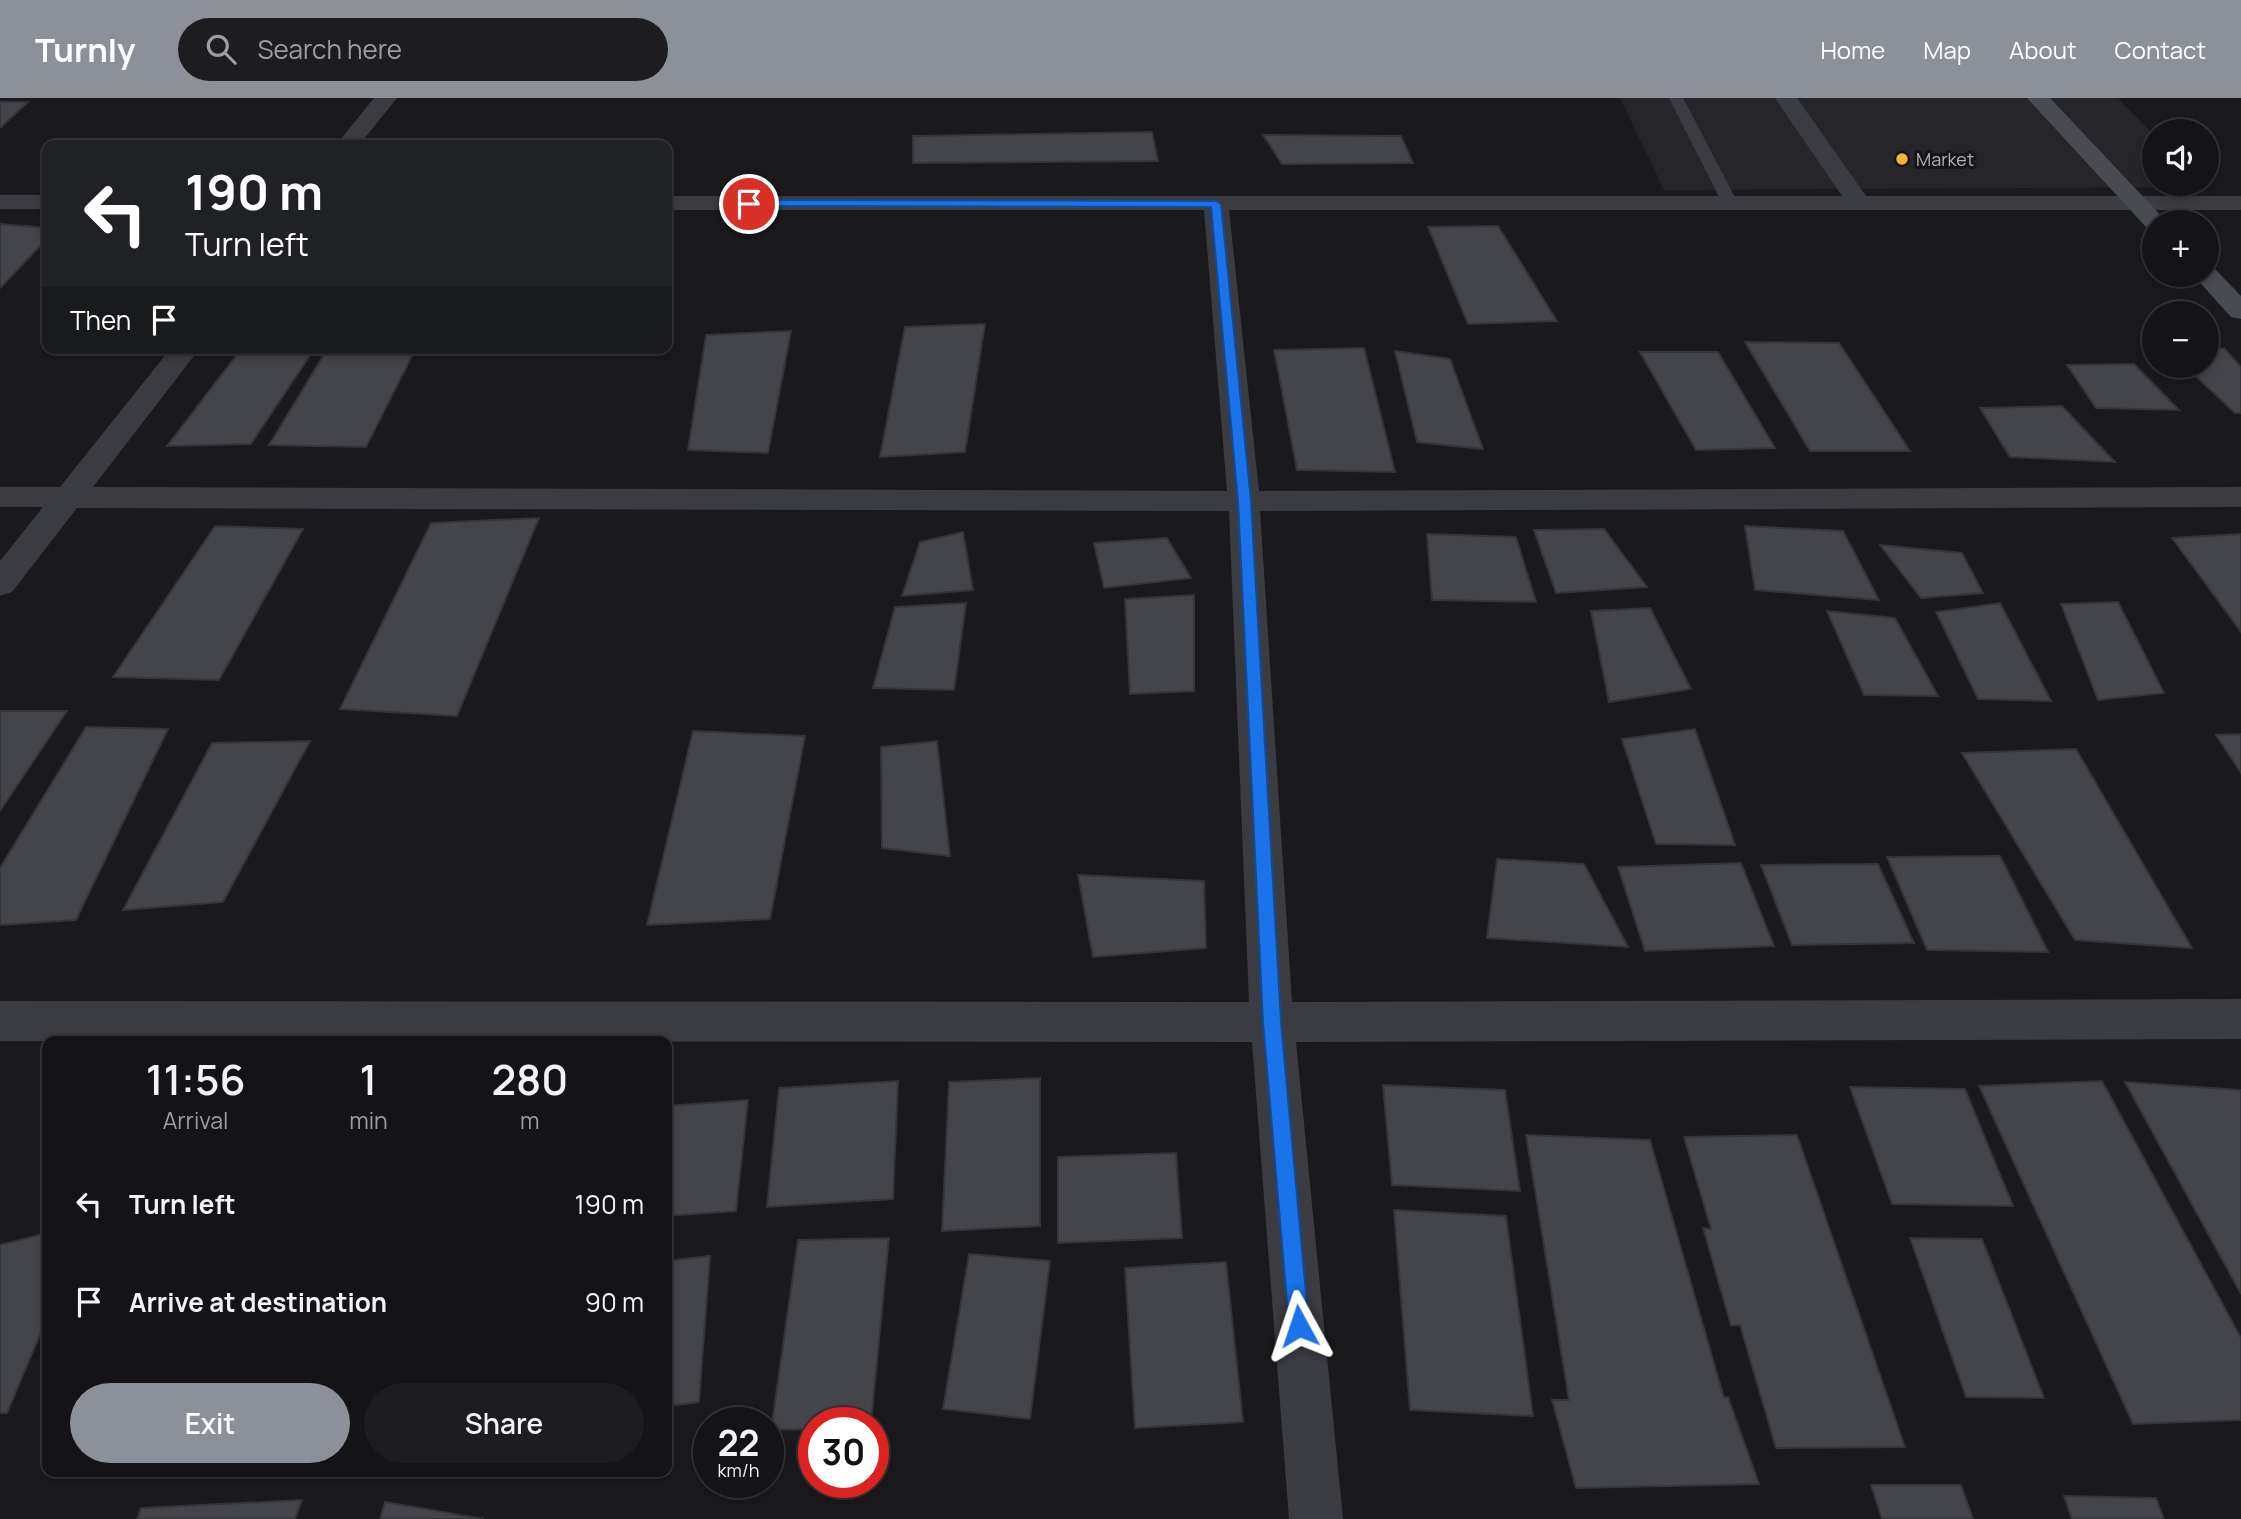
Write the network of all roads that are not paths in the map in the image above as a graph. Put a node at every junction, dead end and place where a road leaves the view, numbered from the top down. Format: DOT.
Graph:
graph roads {
  1 [pos="386,98"];
  2 [pos="1676,98"];
  3 [pos="1786,98"];
  4 [pos="2038,98"];
  5 [pos="351,140"];
  6 [pos="0,202"];
  7 [pos="42,202"];
  8 [pos="672,203"];
  9 [pos="2137,203"];
  10 [pos="2241,203"];
  11 [pos="1216,204"];
  12 [pos="1730,204"];
  13 [pos="1860,204"];
  14 [pos="2144,210"];
  15 [pos="2218,287"];
  16 [pos="2241,311"];
  17 [pos="181,354"];
  18 [pos="0,497"];
  19 [pos="68,497"];
  20 [pos="2241,497"];
  21 [pos="1244,501"];
  22 [pos="0,584"];
  23 [pos="2241,1018"];
  24 [pos="0,1021"];
  25 [pos="1272,1022"];
  26 [pos="1316,1519"];
  1 -- 5 [label="street"];
  2 -- 12 [label="lane"];
  3 -- 13 [label="street"];
  4 -- 9 [label="street"];
  6 -- 7 [label="street"];
  8 -- 11 [label="street"];
  9 -- 10 [label="street"];
  9 -- 13 [label="street"];
  9 -- 14 [label="street"];
  11 -- 12 [label="street"];
  11 -- 21 [label="street"];
  12 -- 13 [label="street"];
  15 -- 16 [label="street"];
  17 -- 19 [label="street"];
  18 -- 19 [label="street"];
  19 -- 21 [label="street"];
  19 -- 22 [label="street"];
  20 -- 21 [label="street"];
  21 -- 25 [label="street"];
  23 -- 25 [label="street"];
  24 -- 25 [label="street"];
  25 -- 26 [label="street"];
}
